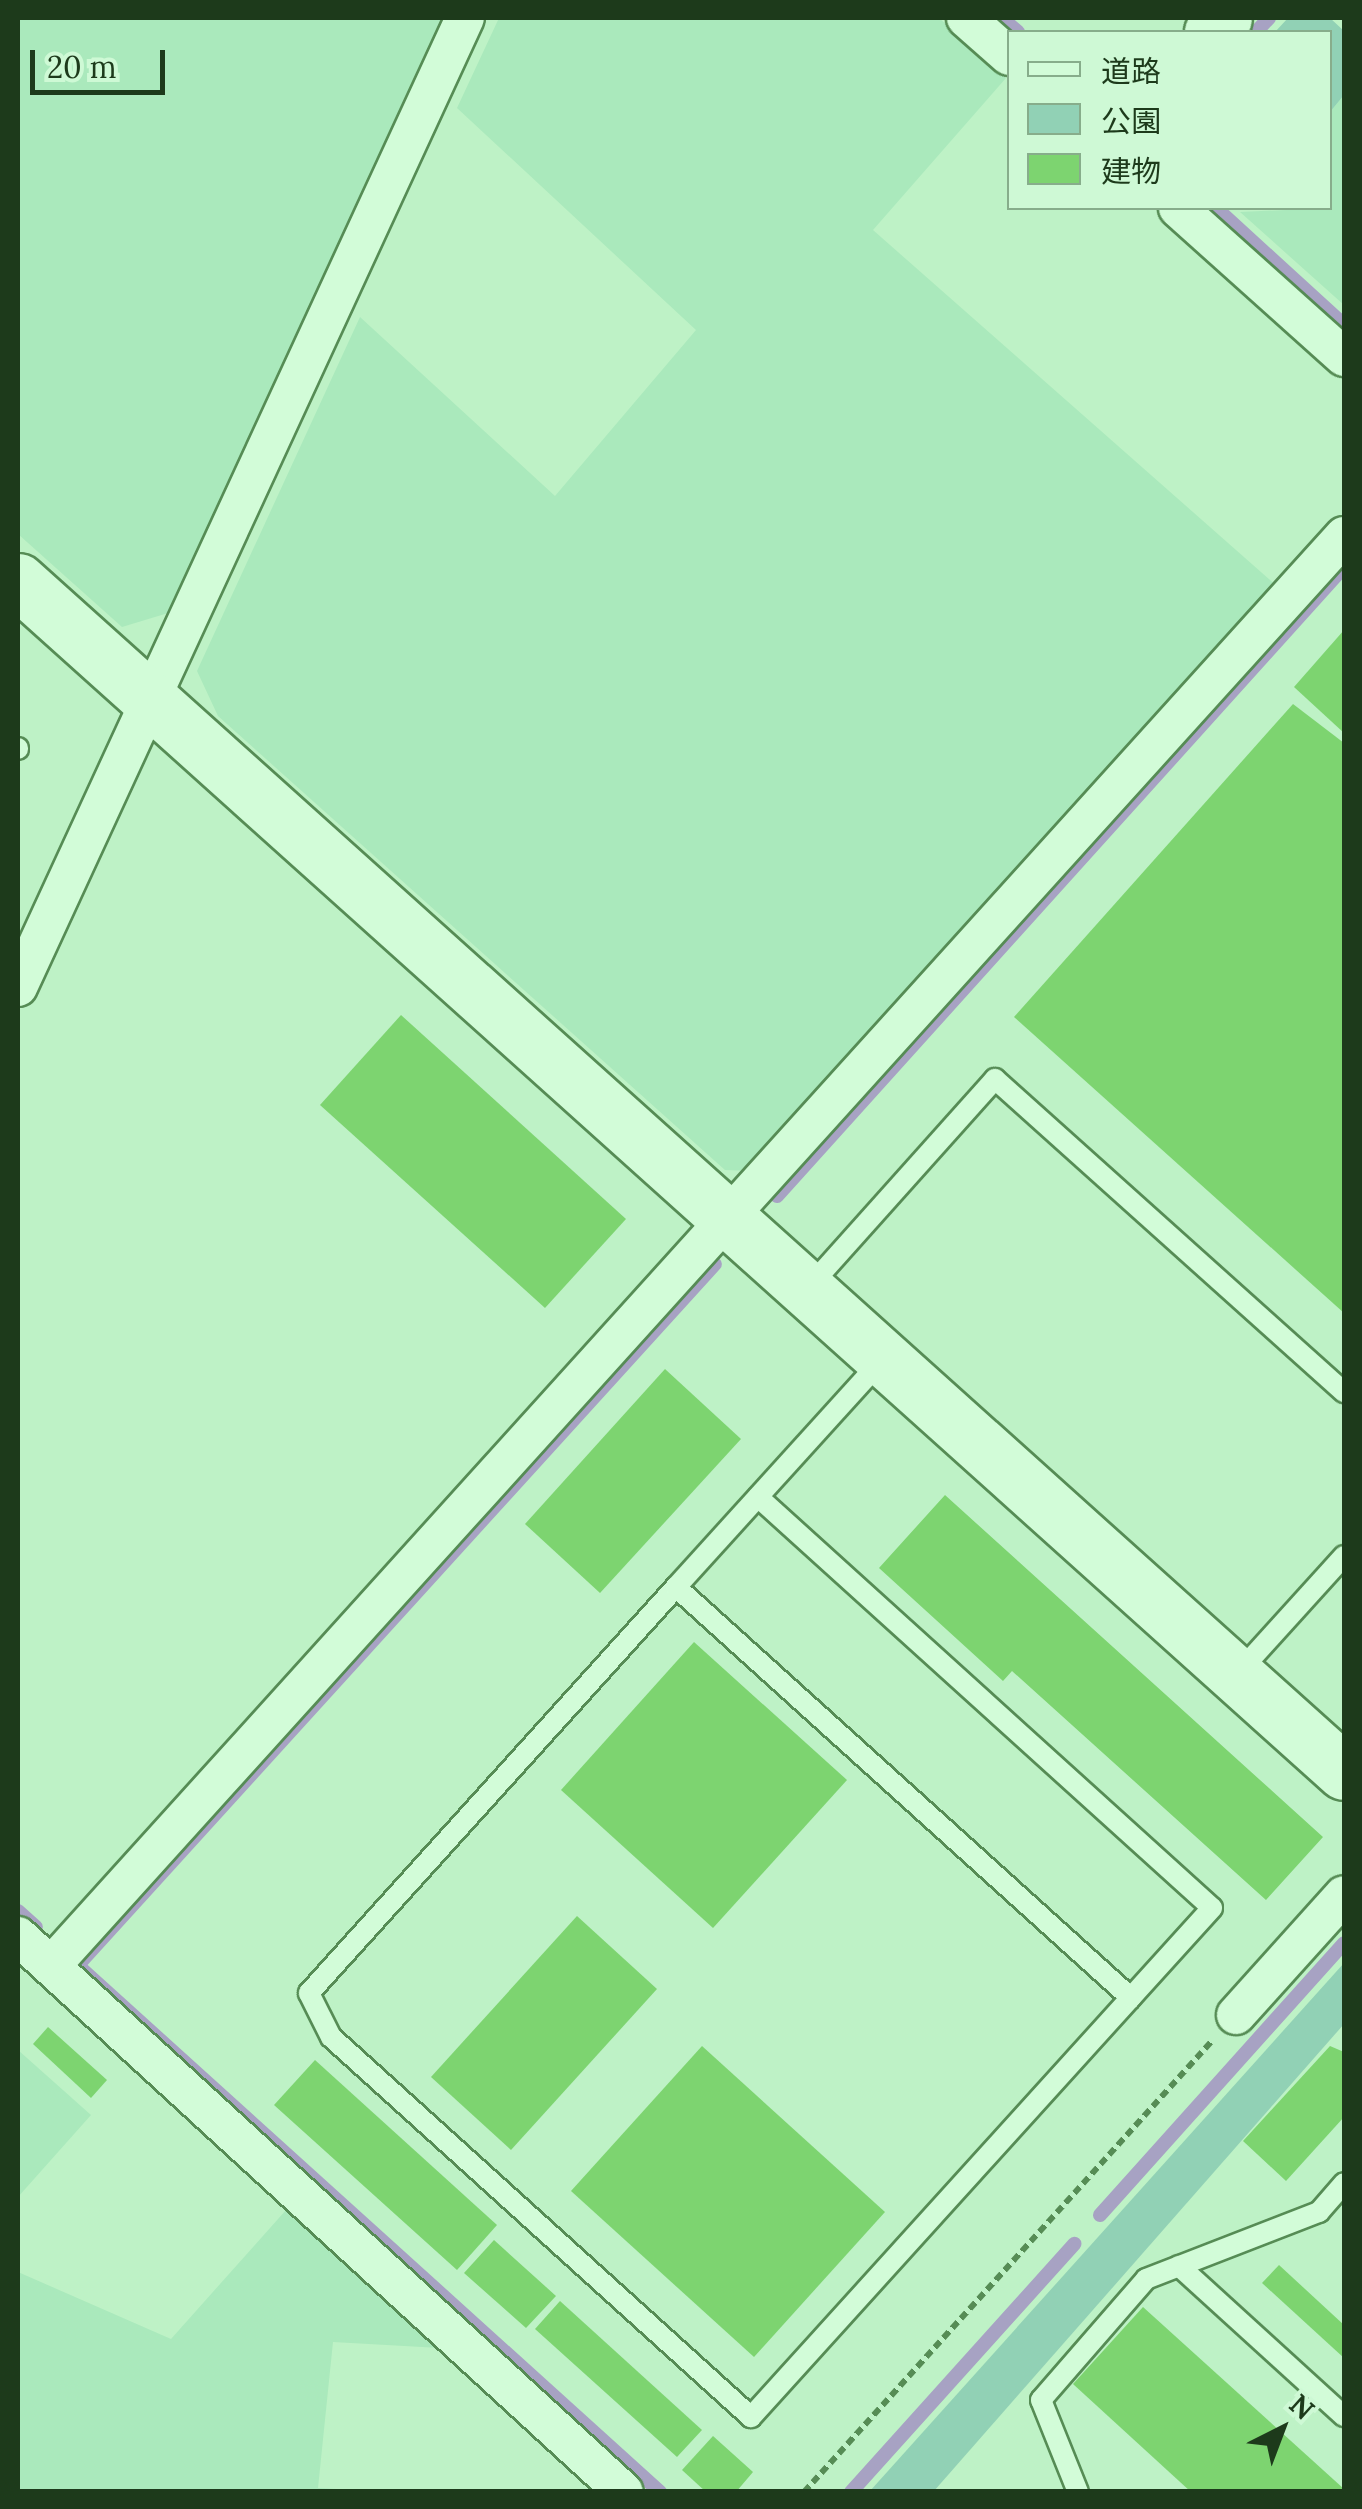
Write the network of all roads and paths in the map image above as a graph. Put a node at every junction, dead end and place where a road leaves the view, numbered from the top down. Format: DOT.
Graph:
graph roads {
  1 [pos="465,18"];
  2 [pos="966,18"];
  3 [pos="1007,53"];
  4 [pos="1180,210"];
  5 [pos="1344,357"];
  6 [pos="1344,536"];
  7 [pos="18,581"];
  8 [pos="154,704"];
  9 [pos="18,987"];
  10 [pos="729,1220"];
  11 [pos="807,1290"];
  12 [pos="884,1358"];
  13 [pos="1344,1392"];
  14 [pos="758,1497"];
  15 [pos="1344,1556"];
  16 [pos="676,1587"];
  17 [pos="1237,1675"];
  18 [pos="1344,1772"];
  19 [pos="1344,1895"];
  20 [pos="18,1936"];
  21 [pos="51,1966"];
  22 [pos="1131,1998"];
  23 [pos="1236,2015"];
  24 [pos="1344,2183"];
  25 [pos="1178,2266"];
  26 [pos="1344,2416"];
  27 [pos="624,2492"];
  28 [pos="804,2492"];
  29 [pos="1078,2492"];
  1 -- 8 [label="street"];
  2 -- 3 [label="street"];
  4 -- 5 [label="street"];
  6 -- 10 [label="street"];
  7 -- 8 [label="street"];
  8 -- 9 [label="street"];
  8 -- 10 [label="street"];
  10 -- 11 [label="street"];
  10 -- 21 [label="street"];
  11 -- 12 [label="street"];
  11 -- 13 [label="lane"];
  12 -- 14 [label="lane"];
  12 -- 17 [label="street"];
  14 -- 16 [label="lane"];
  14 -- 22 [label="lane"];
  15 -- 17 [label="lane"];
  16 -- 22 [label="lane"];
  16 -- 22 [label="lane"];
  17 -- 18 [label="street"];
  19 -- 23 [label="street"];
  20 -- 21 [label="street"];
  21 -- 27 [label="street"];
  23 -- 28 [label="path"];
  24 -- 25 [label="lane"];
  25 -- 26 [label="lane"];
  25 -- 29 [label="lane"];
}
